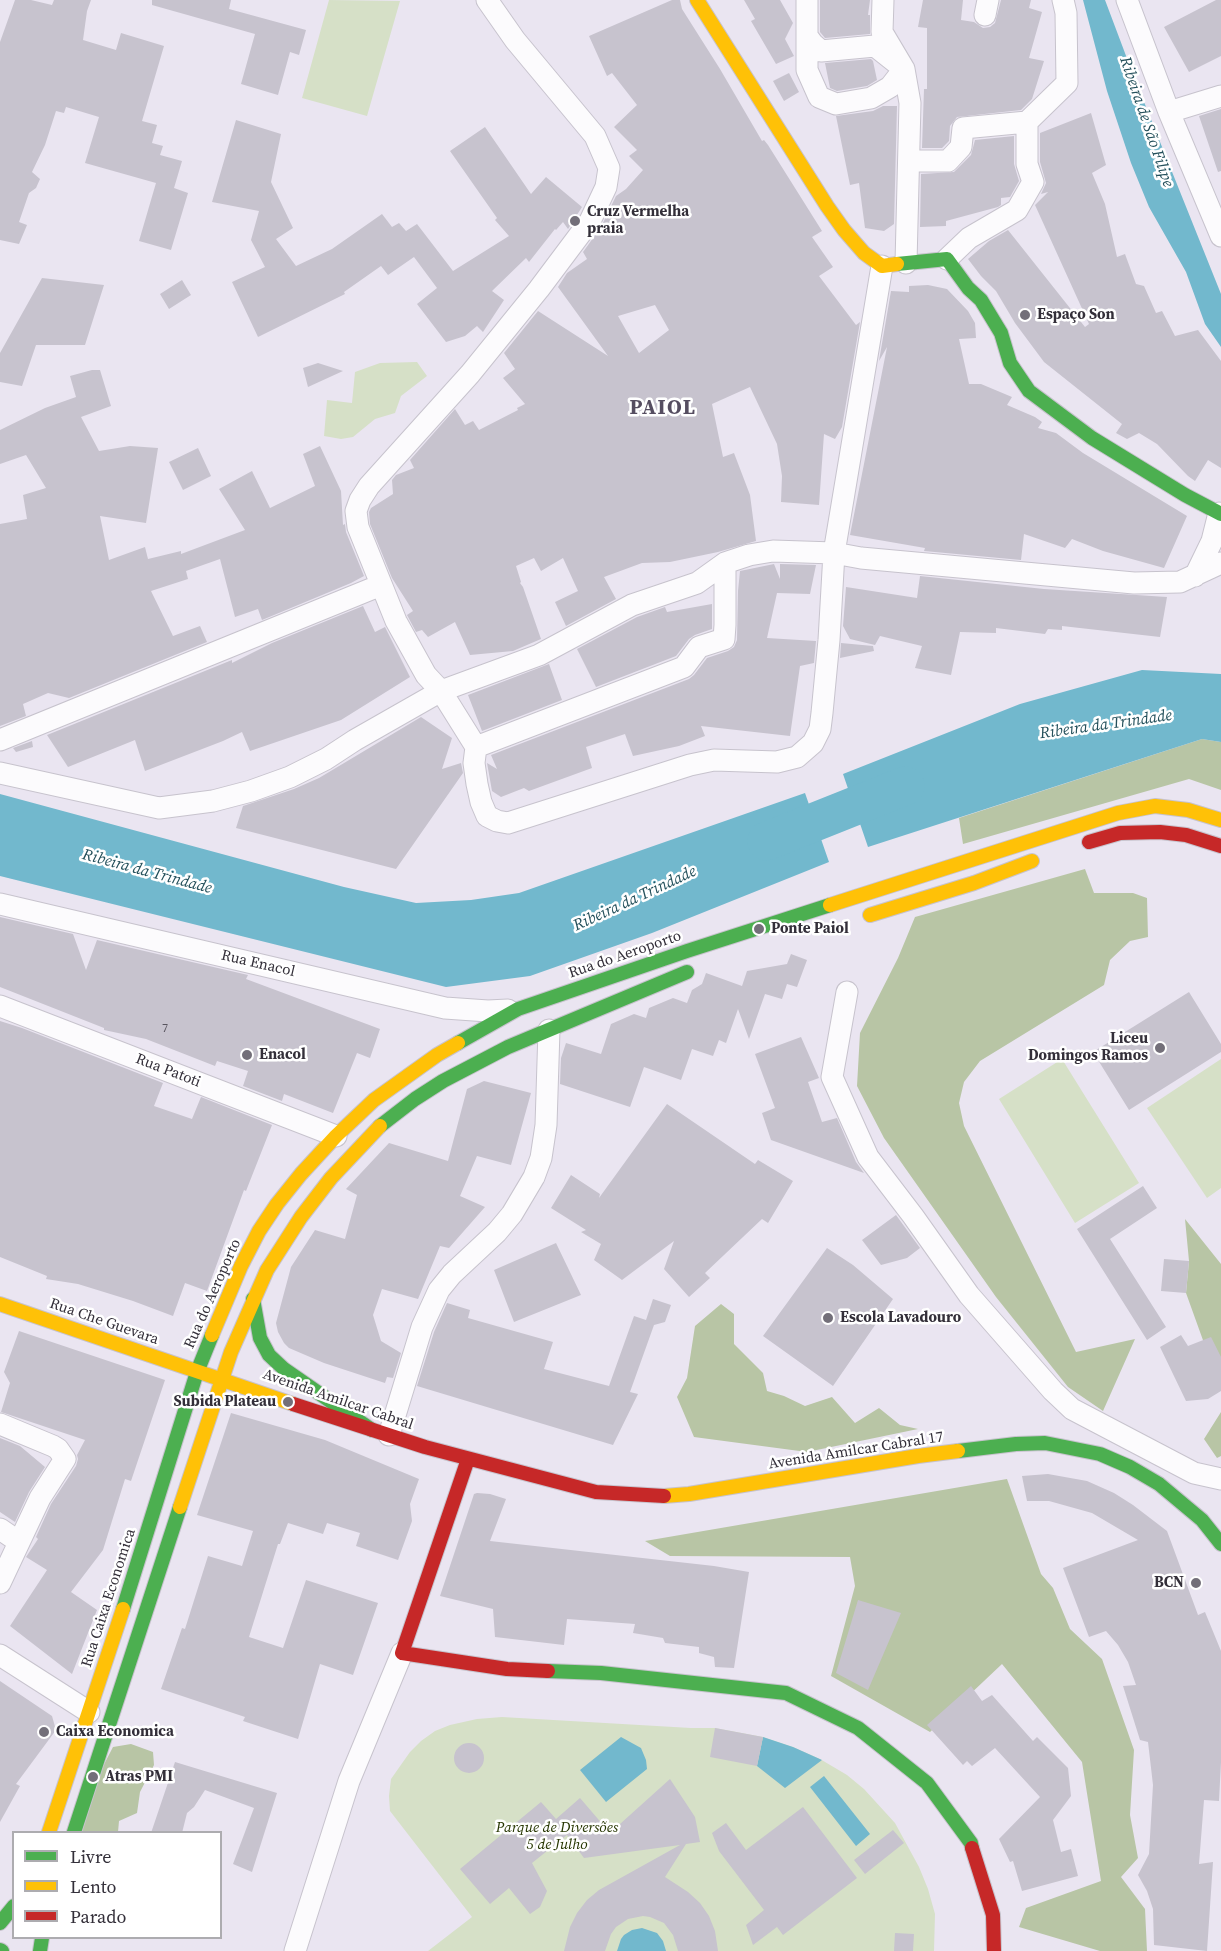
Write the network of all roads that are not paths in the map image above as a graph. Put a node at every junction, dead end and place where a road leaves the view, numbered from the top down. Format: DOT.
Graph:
graph roads {
  1 [pos="487,0"];
  2 [pos="697,0"];
  3 [pos="807,0"];
  4 [pos="883,0"];
  5 [pos="1063,0"];
  6 [pos="1127,0"];
  7 [pos="807,36"];
  8 [pos="904,69"];
  9 [pos="1221,96"];
  10 [pos="1169,111"];
  11 [pos="1027,123"];
  12 [pos="909,161"];
  13 [pos="1221,236"];
  14 [pos="947,259"];
  15 [pos="906,263"];
  16 [pos="882,266"];
  17 [pos="1220,513"];
  18 [pos="834,554"];
  19 [pos="725,563"];
  20 [pos="1221,563"];
  21 [pos="1195,576"];
  22 [pos="381,585"];
  23 [pos="441,691"];
  24 [pos="0,740"];
  25 [pos="476,747"];
  26 [pos="0,773"];
  27 [pos="1221,820"];
  28 [pos="1078,844"];
  29 [pos="1221,846"];
  30 [pos="1047,856"];
  31 [pos="0,904"];
  32 [pos="853,921"];
  33 [pos="696,969"];
  34 [pos="846,992"];
  35 [pos="0,1006"];
  36 [pos="518,1010"];
  37 [pos="549,1030"];
  38 [pos="336,1136"];
  39 [pos="253,1299"];
  40 [pos="0,1304"];
  41 [pos="197,1372"];
  42 [pos="222,1378"];
  43 [pos="0,1424"];
  44 [pos="380,1432"];
  45 [pos="468,1459"];
  46 [pos="1221,1479"];
  47 [pos="0,1529"];
  48 [pos="19,1542"];
  49 [pos="1221,1544"];
  50 [pos="0,1583"];
  51 [pos="402,1653"];
  52 [pos="0,1655"];
  53 [pos="89,1712"];
  54 [pos="50,1831"];
  55 [pos="75,1831"];
  56 [pos="12,1908"];
  57 [pos="0,1923"];
  58 [pos="295,1951"];
  59 [pos="994,1951"];
  1 -- 22 [label="street"];
  2 -- 16 [label="main road"];
  3 -- 7 [label="street"];
  4 -- 8 [label="street"];
  5 -- 11 [label="street"];
  6 -- 10 [label="street"];
  7 -- 8 [label="street"];
  7 -- 8 [label="street"];
  8 -- 12 [label="street"];
  9 -- 10 [label="street"];
  10 -- 13 [label="street"];
  11 -- 12 [label="street"];
  11 -- 14 [label="street"];
  12 -- 15 [label="street"];
  14 -- 15 [label="main road"];
  14 -- 17 [label="main road"];
  15 -- 16 [label="main road"];
  16 -- 18 [label="street"];
  17 -- 21 [label="street"];
  18 -- 19 [label="street"];
  18 -- 21 [label="street"];
  18 -- 25 [label="street"];
  19 -- 23 [label="street"];
  19 -- 25 [label="street"];
  20 -- 21 [label="street"];
  22 -- 23 [label="street"];
  22 -- 24 [label="street"];
  23 -- 25 [label="street"];
  23 -- 26 [label="street"];
  27 -- 36 [label="main road, Rua do Aeroporto"];
  28 -- 29 [label="main road"];
  30 -- 32 [label="main road"];
  31 -- 36 [label="street, Rua Enacol"];
  33 -- 37 [label="main road"];
  34 -- 46 [label="street"];
  35 -- 38 [label="street, Rua Patoti"];
  36 -- 38 [label="main road, Rua do Aeroporto"];
  37 -- 39 [label="main road"];
  37 -- 44 [label="street"];
  38 -- 41 [label="main road, Rua do Aeroporto"];
  39 -- 42 [label="main road"];
  39 -- 44 [label="main road"];
  40 -- 41 [label="main road, Rua Che Guevara"];
  41 -- 42 [label="main road, Avenida Amilcar Cabral"];
  41 -- 53 [label="main road, Rua Caixa Economica"];
  42 -- 44 [label="main road, Avenida Amilcar Cabral"];
  42 -- 55 [label="main road"];
  43 -- 48 [label="street"];
  44 -- 45 [label="main road, Avenida Amilcar Cabral"];
  45 -- 49 [label="main road, Avenida Amilcar Cabral 17"];
  45 -- 51 [label="main road"];
  47 -- 48 [label="street"];
  48 -- 50 [label="street"];
  51 -- 58 [label="street"];
  51 -- 59 [label="main road"];
  52 -- 53 [label="street"];
  53 -- 54 [label="main road, Rua Caixa Economica"];
  56 -- 57 [label="main road"];
}
